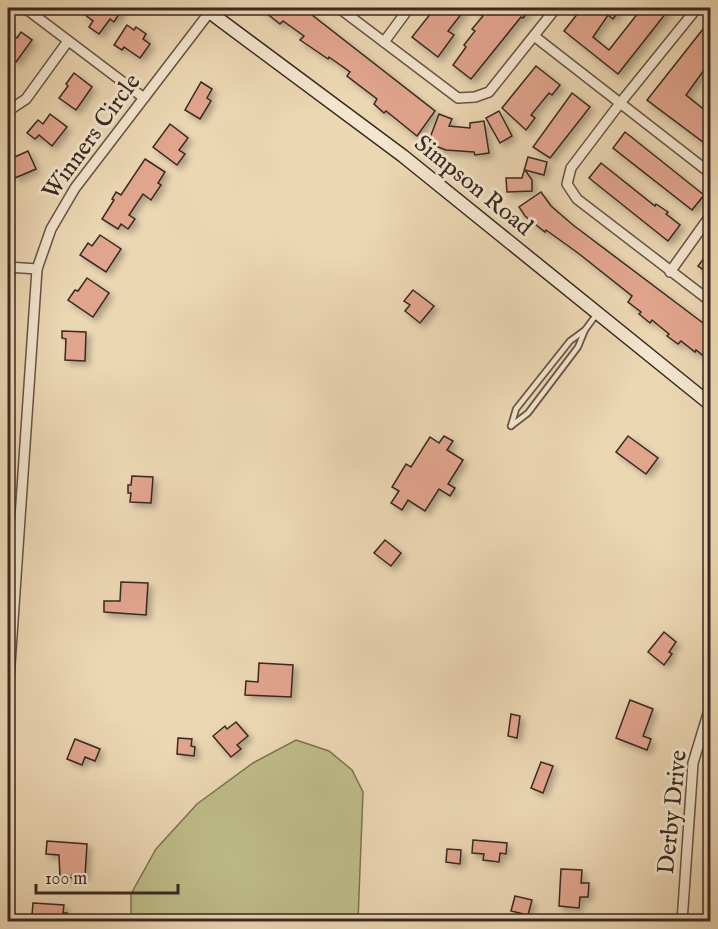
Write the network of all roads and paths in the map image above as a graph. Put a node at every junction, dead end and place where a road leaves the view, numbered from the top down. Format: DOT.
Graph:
graph roads {
  1 [pos="26,8"];
  2 [pos="339,8"];
  3 [pos="409,8"];
  4 [pos="556,8"];
  5 [pos="697,8"];
  6 [pos="209,9"];
  7 [pos="534,36"];
  8 [pos="68,41"];
  9 [pos="384,42"];
  10 [pos="144,98"];
  11 [pos="621,102"];
  12 [pos="8,111"];
  13 [pos="711,173"];
  14 [pos="711,216"];
  15 [pos="8,267"];
  16 [pos="37,269"];
  17 [pos="670,272"];
  18 [pos="711,302"];
  19 [pos="598,312"];
  20 [pos="585,330"];
  21 [pos="711,404"];
  22 [pos="8,694"];
  23 [pos="711,708"];
  24 [pos="682,921"];
  1 -- 8 [label="street"];
  2 -- 9 [label="street"];
  3 -- 9 [label="street"];
  4 -- 7 [label="street"];
  5 -- 11 [label="street"];
  6 -- 10 [label="street, Winners Circle"];
  6 -- 19 [label="main road, Simpson Road"];
  7 -- 9 [label="street"];
  7 -- 11 [label="street"];
  8 -- 10 [label="street"];
  8 -- 12 [label="street"];
  10 -- 16 [label="street, Winners Circle"];
  11 -- 13 [label="street"];
  11 -- 17 [label="street"];
  14 -- 17 [label="street"];
  15 -- 16 [label="street"];
  16 -- 22 [label="street, Winners Circle"];
  17 -- 18 [label="street"];
  19 -- 20 [label="lane"];
  19 -- 21 [label="main road, Simpson Road"];
  20 -- 20 [label="lane"];
  23 -- 24 [label="street, Derby Drive"];
}
